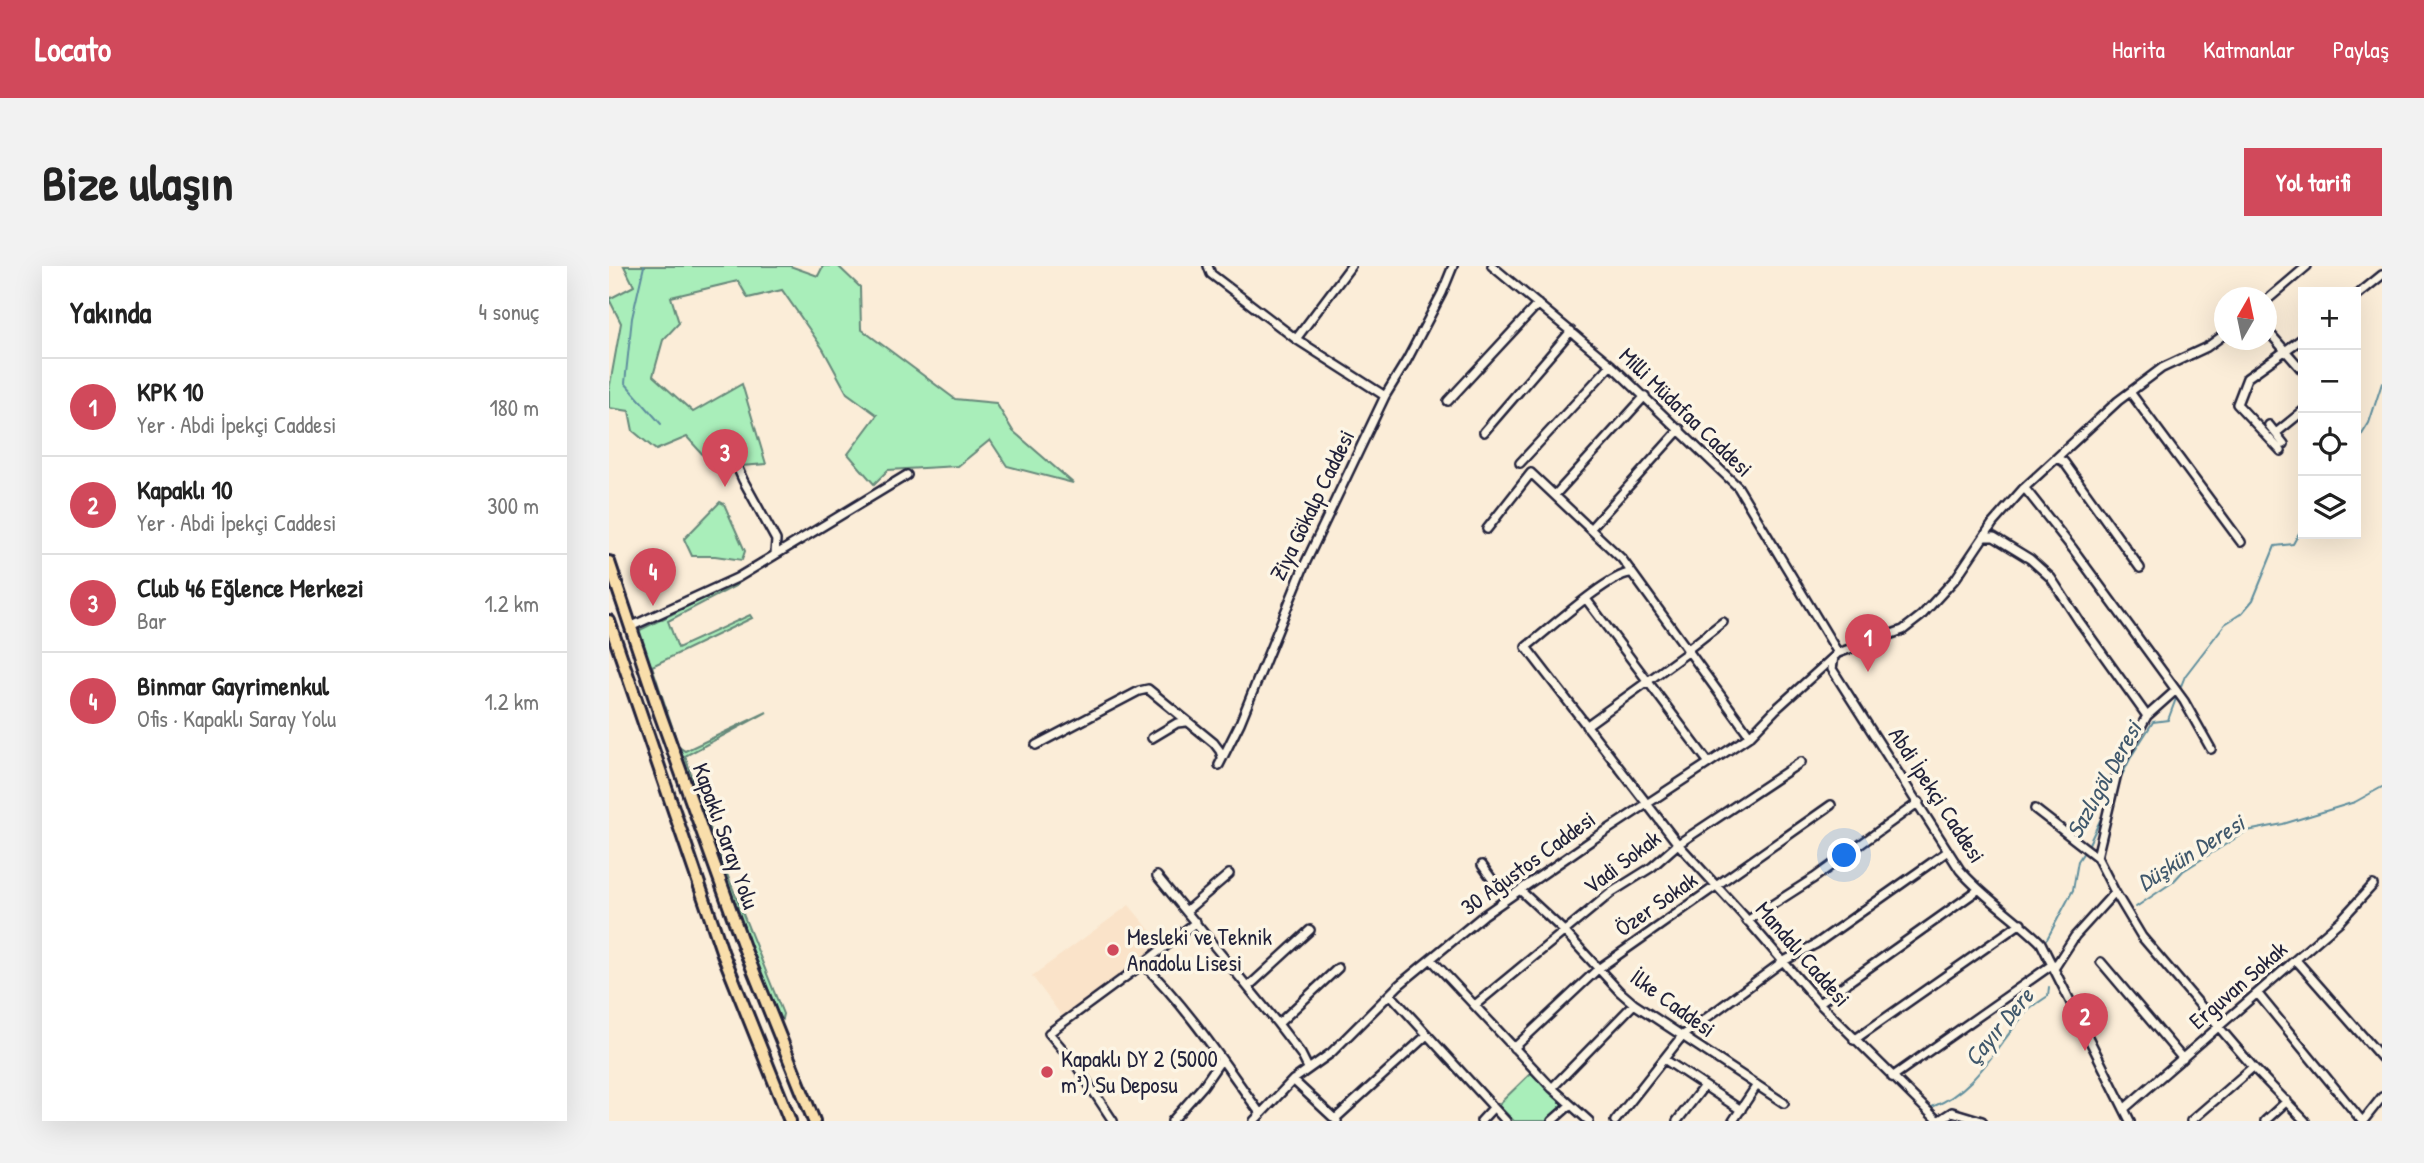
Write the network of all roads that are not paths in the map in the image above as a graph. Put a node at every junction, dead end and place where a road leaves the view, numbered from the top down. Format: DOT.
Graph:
graph roads {
  1 [pos="1208,266"];
  2 [pos="1350,266"];
  3 [pos="1453,266"];
  4 [pos="1492,266"];
  5 [pos="2307,266"];
  6 [pos="2382,275"];
  7 [pos="2277,291"];
  8 [pos="2361,292"];
  9 [pos="1538,304"];
  10 [pos="1571,331"];
  11 [pos="1296,339"];
  12 [pos="2214,342"];
  13 [pos="2277,342"];
  14 [pos="2298,342"];
  15 [pos="2286,351"];
  16 [pos="1611,365"];
  17 [pos="2298,365"];
  18 [pos="2130,392"];
  19 [pos="1645,396"];
  20 [pos="1385,397"];
  21 [pos="1448,401"];
  22 [pos="2301,413"];
  23 [pos="2269,425"];
  24 [pos="1680,429"];
  25 [pos="1484,432"];
  26 [pos="2276,433"];
  27 [pos="724,437"];
  28 [pos="2057,458"];
  29 [pos="1520,463"];
  30 [pos="907,475"];
  31 [pos="2023,489"];
  32 [pos="1555,495"];
  33 [pos="1591,528"];
  34 [pos="1487,529"];
  35 [pos="1984,537"];
  36 [pos="2241,542"];
  37 [pos="775,554"];
  38 [pos="609,562"];
  39 [pos="2140,568"];
  40 [pos="1630,573"];
  41 [pos="1586,599"];
  42 [pos="609,621"];
  43 [pos="1723,622"];
  44 [pos="631,627"];
  45 [pos="1688,651"];
  46 [pos="1836,655"];
  47 [pos="1649,682"];
  48 [pos="2175,691"];
  49 [pos="2147,716"];
  50 [pos="1186,722"];
  51 [pos="1586,726"];
  52 [pos="1750,736"];
  53 [pos="1152,738"];
  54 [pos="1036,745"];
  55 [pos="2211,749"];
  56 [pos="1801,762"];
  57 [pos="1709,764"];
  58 [pos="1919,802"];
  59 [pos="1648,804"];
  60 [pos="1831,805"];
  61 [pos="2035,809"];
  62 [pos="1678,844"];
  63 [pos="1948,851"];
  64 [pos="2097,857"];
  65 [pos="1482,865"];
  66 [pos="1229,874"];
  67 [pos="1157,876"];
  68 [pos="1716,885"];
  69 [pos="2373,886"];
  70 [pos="1978,890"];
  71 [pos="1521,891"];
  72 [pos="2115,892"];
  73 [pos="1506,899"];
  74 [pos="1186,911"];
  75 [pos="1747,921"];
  76 [pos="1196,922"];
  77 [pos="2021,923"];
  78 [pos="1310,930"];
  79 [pos="1564,932"];
  80 [pos="1431,959"];
  81 [pos="2296,960"];
  82 [pos="2101,961"];
  83 [pos="1782,962"];
  84 [pos="1143,964"];
  85 [pos="2054,966"];
  86 [pos="1338,968"];
  87 [pos="1598,969"];
  88 [pos="1248,987"];
  89 [pos="1390,994"];
  90 [pos="2258,994"];
  91 [pos="1819,1003"];
  92 [pos="1634,1004"];
  93 [pos="1475,1005"];
  94 [pos="1278,1024"];
  95 [pos="2220,1027"];
  96 [pos="1427,1035"];
  97 [pos="1682,1035"];
  98 [pos="1854,1040"];
  99 [pos="1514,1048"];
  100 [pos="2382,1058"];
  101 [pos="1664,1059"];
  102 [pos="2183,1059"];
  103 [pos="1221,1060"];
  104 [pos="1308,1068"];
  105 [pos="2253,1068"];
  106 [pos="1892,1077"];
  107 [pos="1293,1080"];
  108 [pos="1757,1085"];
  109 [pos="1704,1086"];
  110 [pos="1552,1088"];
  111 [pos="2382,1097"];
  112 [pos="2287,1101"];
  113 [pos="1784,1103"];
  114 [pos="1569,1105"];
  115 [pos="1493,1108"];
  116 [pos="2124,1109"];
  117 [pos="1741,1110"];
  118 [pos="1260,1113"];
  119 [pos="1336,1120"];
  120 [pos="790,1121"];
  121 [pos="814,1121"];
  122 [pos="1113,1121"];
  123 [pos="1172,1121"];
  124 [pos="1254,1121"];
  125 [pos="1481,1121"];
  126 [pos="1506,1121"];
  127 [pos="1552,1121"];
  128 [pos="1589,1121"];
  129 [pos="1615,1121"];
  130 [pos="1677,1121"];
  131 [pos="1733,1121"];
  132 [pos="1938,1121"];
  133 [pos="1982,1121"];
  134 [pos="2130,1121"];
  135 [pos="2191,1121"];
  136 [pos="2265,1121"];
  137 [pos="2305,1121"];
  138 [pos="2363,1121"];
  1 -- 11 [label="street"];
  2 -- 11 [label="street"];
  3 -- 20 [label="street, Ziya Gökalp Caddesi"];
  4 -- 9 [label="street, Milli Müdafaa Caddesi"];
  5 -- 7 [label="street"];
  6 -- 8 [label="street"];
  9 -- 10 [label="street, Milli Müdafaa Caddesi"];
  9 -- 21 [label="street"];
  10 -- 16 [label="street, Milli Müdafaa Caddesi"];
  10 -- 25 [label="street"];
  11 -- 20 [label="street"];
  12 -- 18 [label="street"];
  13 -- 15 [label="street"];
  14 -- 15 [label="street"];
  15 -- 17 [label="street"];
  15 -- 26 [label="street"];
  16 -- 19 [label="street, Milli Müdafaa Caddesi"];
  16 -- 29 [label="street"];
  18 -- 28 [label="street"];
  18 -- 36 [label="street"];
  19 -- 24 [label="street, Milli Müdafaa Caddesi"];
  19 -- 32 [label="street"];
  20 -- 50 [label="street, Ziya Gökalp Caddesi"];
  22 -- 26 [label="street"];
  23 -- 26 [label="street"];
  24 -- 33 [label="street"];
  24 -- 46 [label="street, Milli Müdafaa Caddesi"];
  27 -- 37 [label="street"];
  28 -- 31 [label="street"];
  28 -- 39 [label="street"];
  30 -- 37 [label="street"];
  31 -- 35 [label="street"];
  31 -- 48 [label="street"];
  32 -- 33 [label="street"];
  32 -- 34 [label="street"];
  33 -- 40 [label="street"];
  35 -- 46 [label="street"];
  35 -- 49 [label="street"];
  37 -- 44 [label="street"];
  38 -- 44 [label="highway, Kapaklı Saray Yolu"];
  40 -- 41 [label="street"];
  40 -- 45 [label="street"];
  41 -- 47 [label="street"];
  41 -- 51 [label="street, Mandalı Caddesi"];
  42 -- 120 [label="highway, Kapaklı Saray Yolu"];
  43 -- 45 [label="street"];
  44 -- 121 [label="highway, Kapaklı Saray Yolu"];
  45 -- 47 [label="street"];
  45 -- 52 [label="street"];
  46 -- 52 [label="street, 30 Ağustos Caddesi"];
  46 -- 58 [label="street, Abdi İpekçi Caddesi"];
  47 -- 51 [label="street"];
  47 -- 57 [label="street"];
  48 -- 49 [label="street"];
  48 -- 55 [label="street"];
  49 -- 64 [label="street"];
  50 -- 53 [label="street"];
  50 -- 54 [label="street"];
  51 -- 59 [label="street, Mandalı Caddesi"];
  52 -- 57 [label="street, 30 Ağustos Caddesi"];
  56 -- 62 [label="street, Vadi Sokak"];
  57 -- 59 [label="street, 30 Ağustos Caddesi"];
  58 -- 63 [label="street, Abdi İpekçi Caddesi"];
  58 -- 75 [label="street"];
  59 -- 62 [label="street, Mandalı Caddesi"];
  59 -- 71 [label="street, 30 Ağustos Caddesi"];
  60 -- 68 [label="street, Özer Sokak"];
  61 -- 64 [label="street"];
  62 -- 68 [label="street, Mandalı Caddesi"];
  62 -- 79 [label="street, Vadi Sokak"];
  63 -- 70 [label="street, Abdi İpekçi Caddesi"];
  63 -- 83 [label="street"];
  64 -- 72 [label="street"];
  65 -- 73 [label="street"];
  66 -- 74 [label="street"];
  67 -- 74 [label="street"];
  68 -- 75 [label="street, Mandalı Caddesi"];
  68 -- 87 [label="street, Özer Sokak"];
  69 -- 81 [label="street, Erguvan Sokak"];
  70 -- 77 [label="street, Abdi İpekçi Caddesi"];
  70 -- 91 [label="street"];
  71 -- 73 [label="street, 30 Ağustos Caddesi"];
  71 -- 79 [label="street, İlke Caddesi"];
  72 -- 85 [label="street"];
  72 -- 95 [label="street"];
  73 -- 80 [label="street, 30 Ağustos Caddesi"];
  74 -- 76 [label="street"];
  75 -- 83 [label="street, Mandalı Caddesi"];
  76 -- 84 [label="street"];
  76 -- 88 [label="street"];
  77 -- 85 [label="street, Abdi İpekçi Caddesi"];
  77 -- 98 [label="street"];
  78 -- 88 [label="street"];
  79 -- 87 [label="street, İlke Caddesi"];
  79 -- 93 [label="street, Vadi Sokak"];
  80 -- 89 [label="street, 30 Ağustos Caddesi"];
  80 -- 93 [label="street"];
  81 -- 90 [label="street, Erguvan Sokak"];
  81 -- 100 [label="street"];
  82 -- 102 [label="street"];
  83 -- 91 [label="street, Mandalı Caddesi"];
  83 -- 97 [label="street"];
  84 -- 103 [label="street"];
  84 -- 122 [label="street"];
  85 -- 106 [label="street"];
  85 -- 116 [label="street, Abdi İpekçi Caddesi"];
  86 -- 94 [label="street"];
  87 -- 92 [label="street, İlke Caddesi"];
  87 -- 99 [label="street, Özer Sokak"];
  88 -- 94 [label="street"];
  89 -- 96 [label="street"];
  89 -- 104 [label="street, 30 Ağustos Caddesi"];
  90 -- 95 [label="street, Erguvan Sokak"];
  90 -- 138 [label="street"];
  91 -- 98 [label="street, Mandalı Caddesi"];
  92 -- 97 [label="street, İlke Caddesi"];
  92 -- 110 [label="street"];
  93 -- 99 [label="street"];
  94 -- 104 [label="street"];
  95 -- 102 [label="street, Erguvan Sokak"];
  95 -- 105 [label="street"];
  96 -- 115 [label="street"];
  96 -- 119 [label="street"];
  97 -- 101 [label="street"];
  97 -- 108 [label="street, İlke Caddesi"];
  98 -- 106 [label="street, Mandalı Caddesi"];
  99 -- 110 [label="street"];
  101 -- 109 [label="street"];
  101 -- 129 [label="street"];
  102 -- 116 [label="street, Erguvan Sokak"];
  103 -- 118 [label="street"];
  103 -- 123 [label="street"];
  104 -- 107 [label="street, 30 Ağustos Caddesi"];
  105 -- 112 [label="street"];
  105 -- 135 [label="street"];
  106 -- 132 [label="street, Mandalı Caddesi"];
  107 -- 118 [label="street, 30 Ağustos Caddesi"];
  107 -- 119 [label="street"];
  108 -- 113 [label="street, İlke Caddesi"];
  108 -- 117 [label="street"];
  109 -- 117 [label="street"];
  109 -- 130 [label="street"];
  110 -- 114 [label="street"];
  111 -- 138 [label="street"];
  112 -- 136 [label="street"];
  112 -- 137 [label="street"];
  114 -- 127 [label="street"];
  114 -- 128 [label="street"];
  115 -- 125 [label="street"];
  115 -- 126 [label="street"];
  116 -- 134 [label="street, Abdi İpekçi Caddesi"];
  117 -- 131 [label="street"];
  118 -- 124 [label="street, 30 Ağustos Caddesi"];
  132 -- 133 [label="street"];
}
